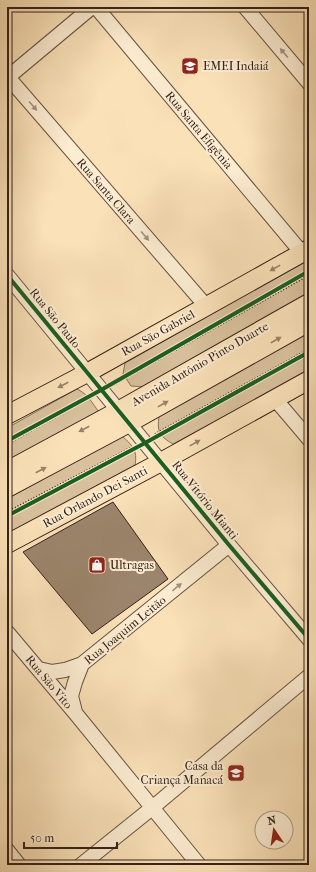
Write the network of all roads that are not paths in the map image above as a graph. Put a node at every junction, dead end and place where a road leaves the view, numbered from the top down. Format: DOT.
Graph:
graph roads {
  1 [pos="92,7"];
  2 [pos="96,7"];
  3 [pos="245,7"];
  4 [pos="7,77"];
  5 [pos="309,83"];
  6 [pos="306,251"];
  7 [pos="7,275"];
  8 [pos="309,303"];
  9 [pos="206,306"];
  10 [pos="309,322"];
  11 [pos="87,373"];
  12 [pos="309,380"];
  13 [pos="276,399"];
  14 [pos="7,415"];
  15 [pos="124,417"];
  16 [pos="309,439"];
  17 [pos="160,462"];
  18 [pos="7,471"];
  19 [pos="7,488"];
  20 [pos="7,544"];
  21 [pos="229,545"];
  22 [pos="7,632"];
  23 [pos="309,639"];
  24 [pos="82,664"];
  25 [pos="39,669"];
  26 [pos="309,676"];
  27 [pos="76,714"];
  28 [pos="152,808"];
  29 [pos="7,850"];
  30 [pos="19,865"];
  31 [pos="81,865"];
  32 [pos="198,865"];
  1 -- 4 [label="street"];
  2 -- 6 [label="street, Rua Santa Efigênia"];
  5 -- 3 [label="street, one-way"];
  4 -- 9 [label="street, Rua Santa Clara, one-way"];
  6 -- 9 [label="main road, Rua São Gabriel, one-way"];
  7 -- 11 [label="street, Rua São Paulo"];
  8 -- 15 [label="main road, Avenida Antônio Pinto Duarte"];
  9 -- 11 [label="main road, Rua São Gabriel"];
  15 -- 10 [label="main road, Avenida Antônio Pinto Duarte, one-way"];
  11 -- 14 [label="main road, Rua São Gabriel, one-way"];
  11 -- 15 [label="street, Rua Vitório Mianti"];
  12 -- 13 [label="main road, Rua Orlando Dei Santi"];
  13 -- 16 [label="street"];
  17 -- 13 [label="main road, Rua Orlando Dei Santi, one-way"];
  15 -- 17 [label="street, Rua Vitório Mianti"];
  15 -- 18 [label="main road, Avenida Antônio Pinto Duarte, one-way"];
  19 -- 15 [label="main road, Avenida Antônio Pinto Duarte, one-way"];
  17 -- 20 [label="main road, Rua Orlando Dei Santi"];
  17 -- 21 [label="street, Rua Vitório Mianti"];
  21 -- 23 [label="street, Rua Vitório Mianti"];
  24 -- 21 [label="street, Rua Joaquim Leitão, one-way"];
  22 -- 25 [label="street, Rua São Vito"];
  24 -- 25 [label="street"];
  24 -- 27 [label="street, Rua Joaquim Leitão"];
  25 -- 27 [label="street, Rua São Vito"];
  26 -- 28 [label="street"];
  27 -- 28 [label="street, Rua Joaquim Leitão"];
  28 -- 31 [label="street"];
  28 -- 32 [label="street, Rua Joaquim Leitão"];
  29 -- 30 [label="street"];
}
